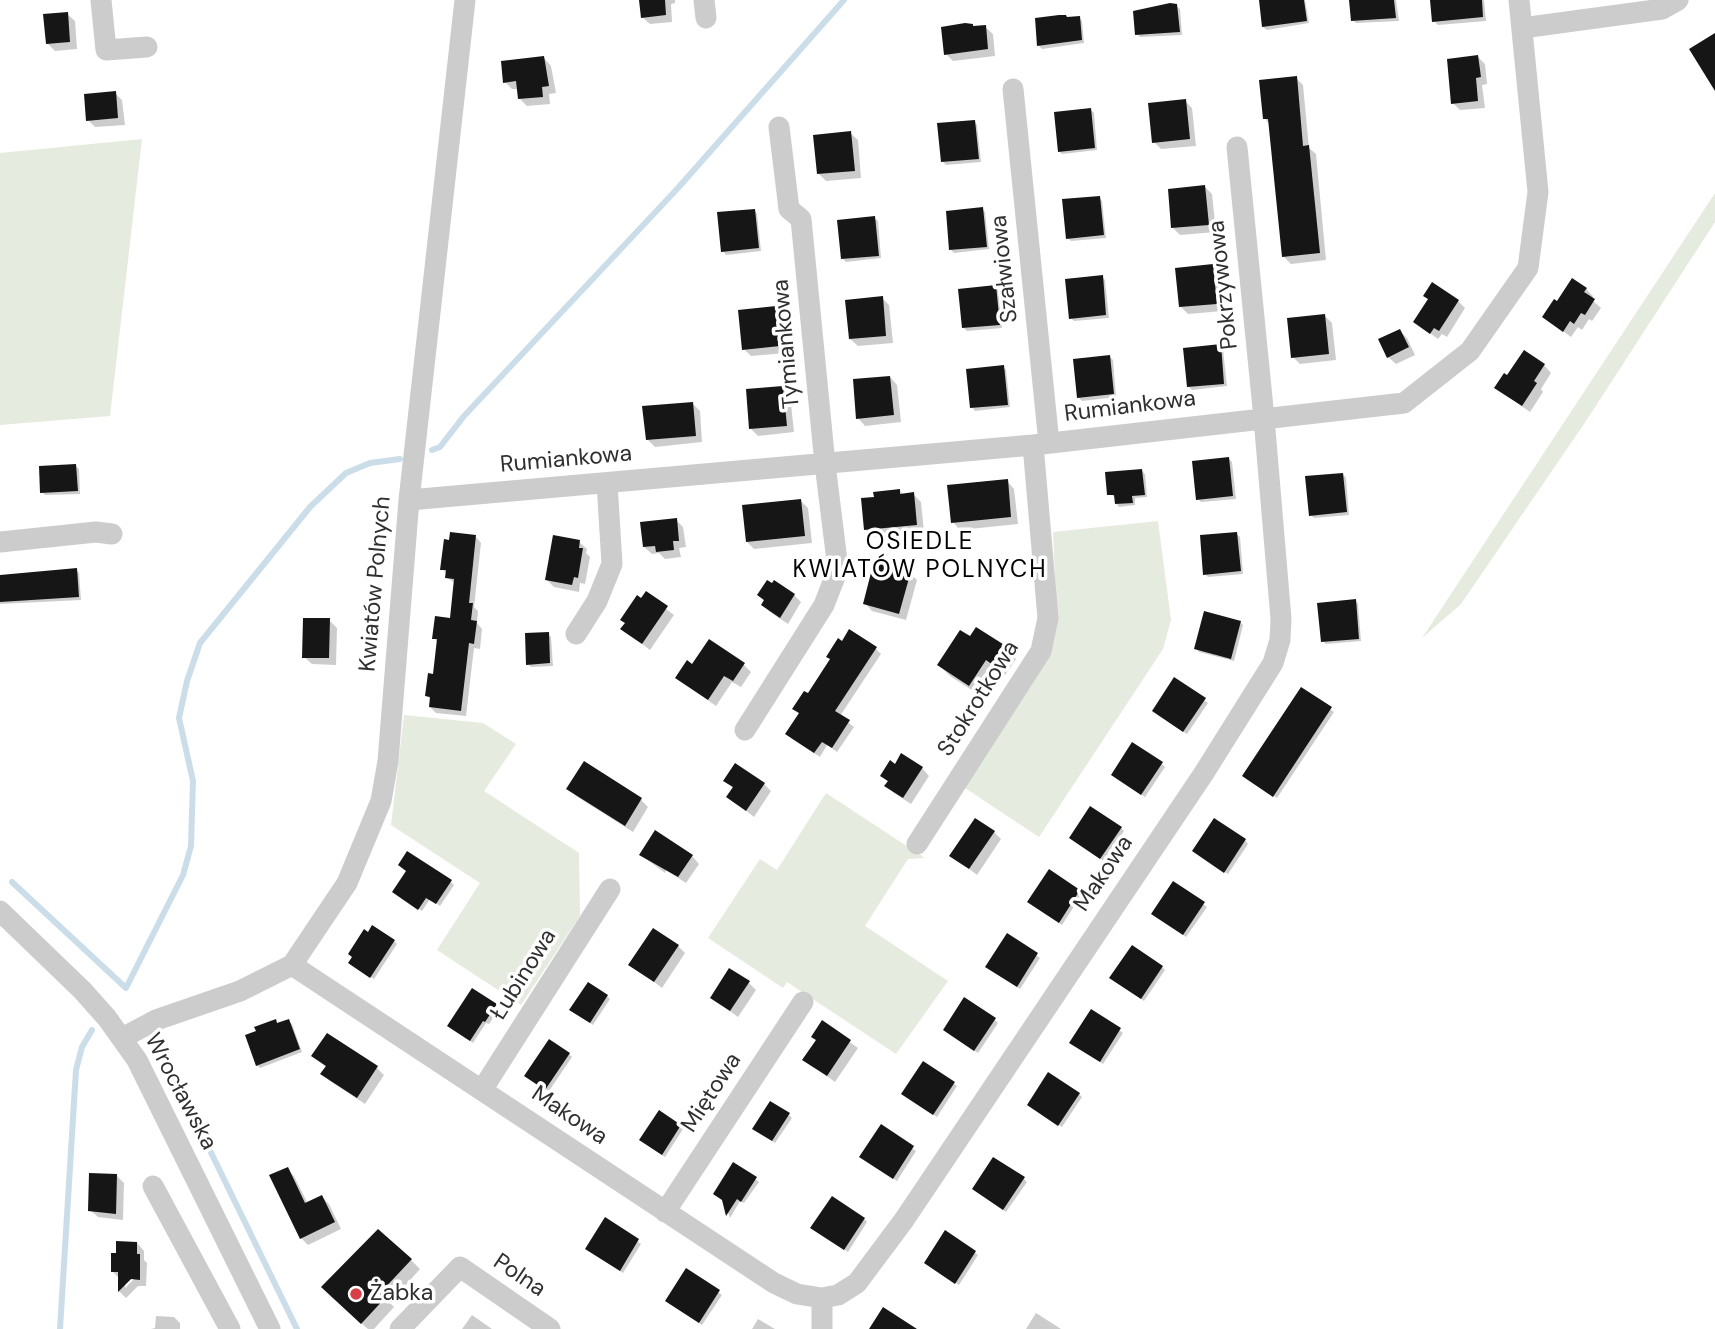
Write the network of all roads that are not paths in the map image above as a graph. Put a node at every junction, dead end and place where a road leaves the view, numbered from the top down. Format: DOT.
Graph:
graph roads {
  1 [pos="102,0"];
  2 [pos="465,0"];
  3 [pos="1519,0"];
  4 [pos="1678,0"];
  5 [pos="1522,28"];
  6 [pos="147,47"];
  7 [pos="1013,89"];
  8 [pos="779,127"];
  9 [pos="1237,147"];
  10 [pos="1264,418"];
  11 [pos="1041,444"];
  12 [pos="825,464"];
  13 [pos="607,483"];
  14 [pos="409,500"];
  15 [pos="111,534"];
  16 [pos="0,542"];
  17 [pos="576,634"];
  18 [pos="745,730"];
  19 [pos="917,844"];
  20 [pos="610,889"];
  21 [pos="0,911"];
  22 [pos="292,965"];
  23 [pos="803,1002"];
  24 [pos="122,1038"];
  25 [pos="482,1090"];
  26 [pos="153,1186"];
  27 [pos="665,1212"];
  28 [pos="822,1298"];
  29 [pos="230,1329"];
  30 [pos="270,1329"];
  31 [pos="400,1329"];
  32 [pos="550,1329"];
  33 [pos="822,1329"];
  1 -- 6 [label="street"];
  2 -- 14 [label="street, Kwiatów Polnych"];
  3 -- 5 [label="street, Rumiankowa"];
  4 -- 5 [label="street"];
  5 -- 10 [label="street, Rumiankowa"];
  7 -- 11 [label="street, Szałwiowa"];
  8 -- 12 [label="street, Tymiankowa"];
  9 -- 10 [label="street, Pokrzywowa"];
  10 -- 11 [label="street, Rumiankowa"];
  10 -- 28 [label="street, Makowa"];
  11 -- 12 [label="street, Rumiankowa"];
  11 -- 19 [label="street, Stokrotkowa"];
  12 -- 13 [label="street, Rumiankowa"];
  12 -- 18 [label="street, Tymiankowa"];
  13 -- 14 [label="street, Rumiankowa"];
  13 -- 17 [label="street"];
  14 -- 22 [label="street, Kwiatów Polnych"];
  15 -- 16 [label="street"];
  20 -- 25 [label="street, Łubinowa"];
  21 -- 24 [label="street, Wrocławska"];
  22 -- 24 [label="street, Kwiatów Polnych"];
  22 -- 25 [label="street, Makowa"];
  23 -- 27 [label="street, Miętowa"];
  24 -- 30 [label="street, Wrocławska"];
  25 -- 27 [label="street, Makowa"];
  26 -- 29 [label="street"];
  27 -- 28 [label="street, Makowa"];
  28 -- 33 [label="street"];
  31 -- 32 [label="street, Polna"];
}
